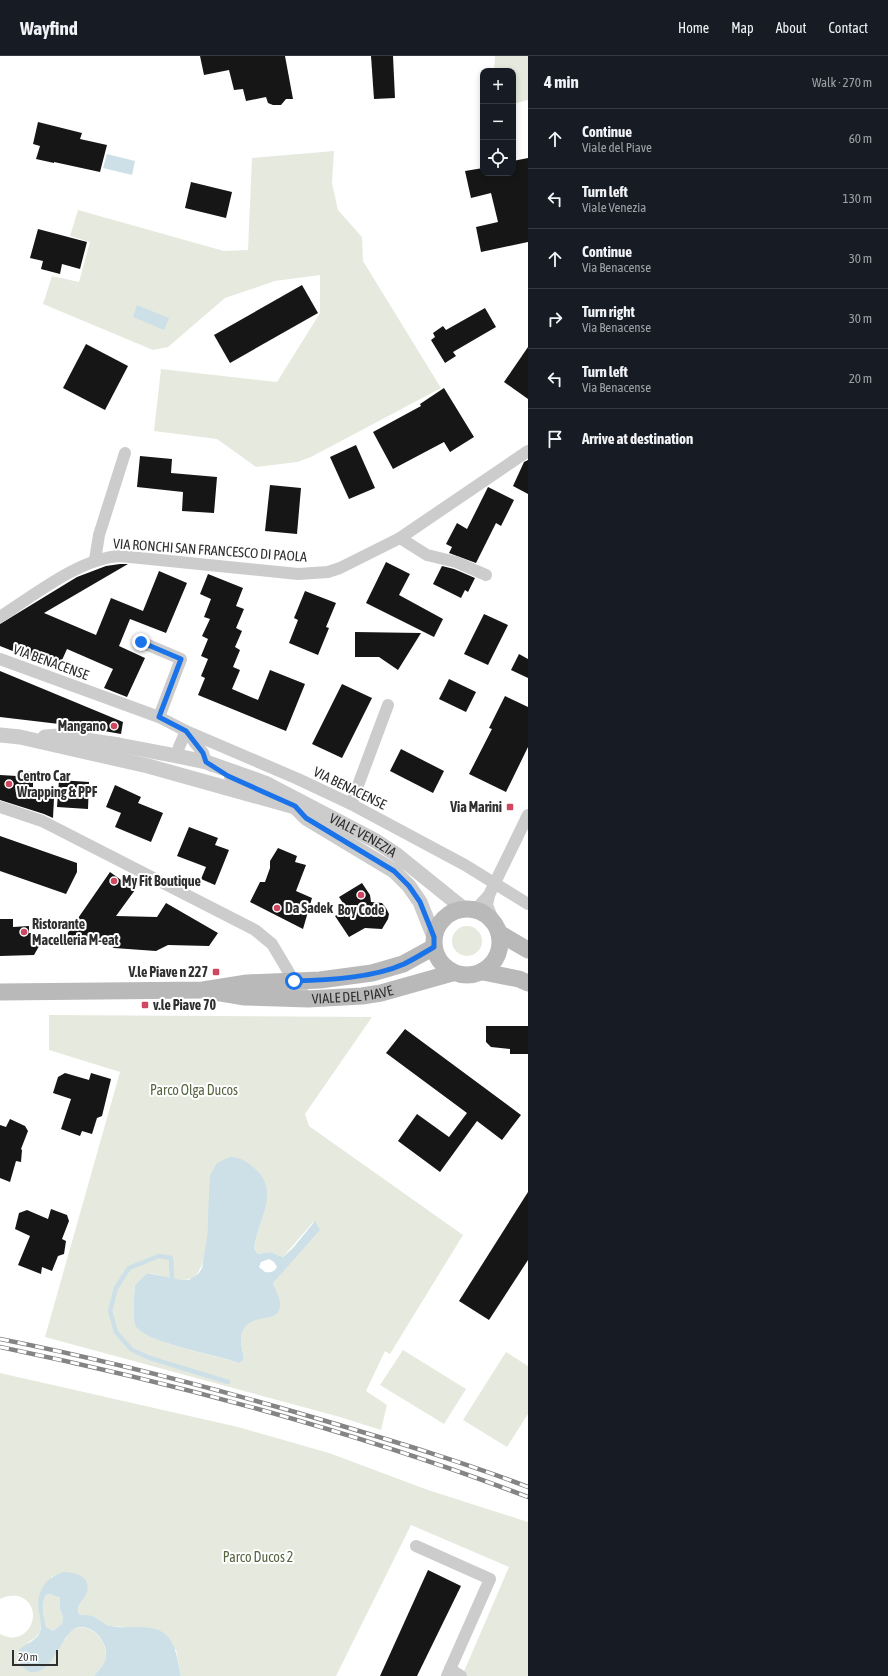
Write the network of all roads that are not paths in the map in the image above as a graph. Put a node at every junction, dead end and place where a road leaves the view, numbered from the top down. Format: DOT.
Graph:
graph roads {
  1 [pos="528,451"];
  2 [pos="125,453"];
  3 [pos="400,538"];
  4 [pos="96,560"];
  5 [pos="486,575"];
  6 [pos="0,617"];
  7 [pos="141,642"];
  8 [pos="0,659"];
  9 [pos="388,705"];
  10 [pos="159,717"];
  11 [pos="186,731"];
  12 [pos="0,735"];
  13 [pos="20,737"];
  14 [pos="177,756"];
  15 [pos="206,762"];
  16 [pos="351,804"];
  17 [pos="295,806"];
  18 [pos="0,808"];
  19 [pos="528,815"];
  20 [pos="495,883"];
  21 [pos="489,895"];
  22 [pos="528,904"];
  23 [pos="469,909"];
  24 [pos="497,928"];
  25 [pos="434,942"];
  26 [pos="528,950"];
  27 [pos="483,972"];
  28 [pos="452,973"];
  29 [pos="294,981"];
  30 [pos="528,983"];
  31 [pos="203,990"];
  32 [pos="0,992"];
  33 [pos="308,998"];
  34 [pos="416,1546"];
  35 [pos="448,1673"];
  36 [pos="461,1676"];
  1 -- 3 [label="street, VIA RONCHI SAN FRANCESCO DI PAOLA"];
  2 -- 4 [label="street, VIA RONCHI SAN FRANCESCO DI PAOLA"];
  3 -- 4 [label="street, VIA RONCHI SAN FRANCESCO DI PAOLA"];
  3 -- 5 [label="street"];
  4 -- 6 [label="street, VIA RONCHI SAN FRANCESCO DI PAOLA"];
  7 -- 10 [label="street"];
  8 -- 10 [label="street, VIA BENACENSE"];
  9 -- 16 [label="street, VIALE VENEZIA"];
  10 -- 11 [label="street, VIA BENACENSE"];
  11 -- 14 [label="street"];
  11 -- 15 [label="street, VIA BENACENSE"];
  11 -- 16 [label="street, VIA BENACENSE"];
  12 -- 13 [label="street, VIALE VENEZIA"];
  13 -- 14 [label="street, VIALE VENEZIA"];
  13 -- 17 [label="street, VIALE VENEZIA"];
  14 -- 15 [label="street, VIALE VENEZIA"];
  15 -- 17 [label="street, VIALE VENEZIA"];
  15 -- 23 [label="street, VIALE VENEZIA"];
  16 -- 20 [label="street, VIA BENACENSE"];
  17 -- 25 [label="street, VIALE VENEZIA"];
  18 -- 29 [label="street"];
  19 -- 20 [label="street"];
  20 -- 21 [label="street"];
  20 -- 22 [label="street, VIA BENACENSE"];
  21 -- 23 [label="street"];
  21 -- 24 [label="street"];
  23 -- 24 [label="main road"];
  23 -- 25 [label="main road"];
  24 -- 26 [label="main road"];
  24 -- 27 [label="main road"];
  25 -- 28 [label="main road"];
  25 -- 29 [label="main road, VIALE DEL PIAVE"];
  27 -- 28 [label="main road"];
  27 -- 30 [label="main road"];
  28 -- 33 [label="main road, VIALE DEL PIAVE"];
  29 -- 31 [label="main road, VIALE DEL PIAVE"];
  29 -- 33 [label="street"];
  31 -- 32 [label="main road, VIALE DEL PIAVE"];
  31 -- 33 [label="main road, VIALE DEL PIAVE"];
  34 -- 35 [label="street"];
  35 -- 36 [label="street"];
}
